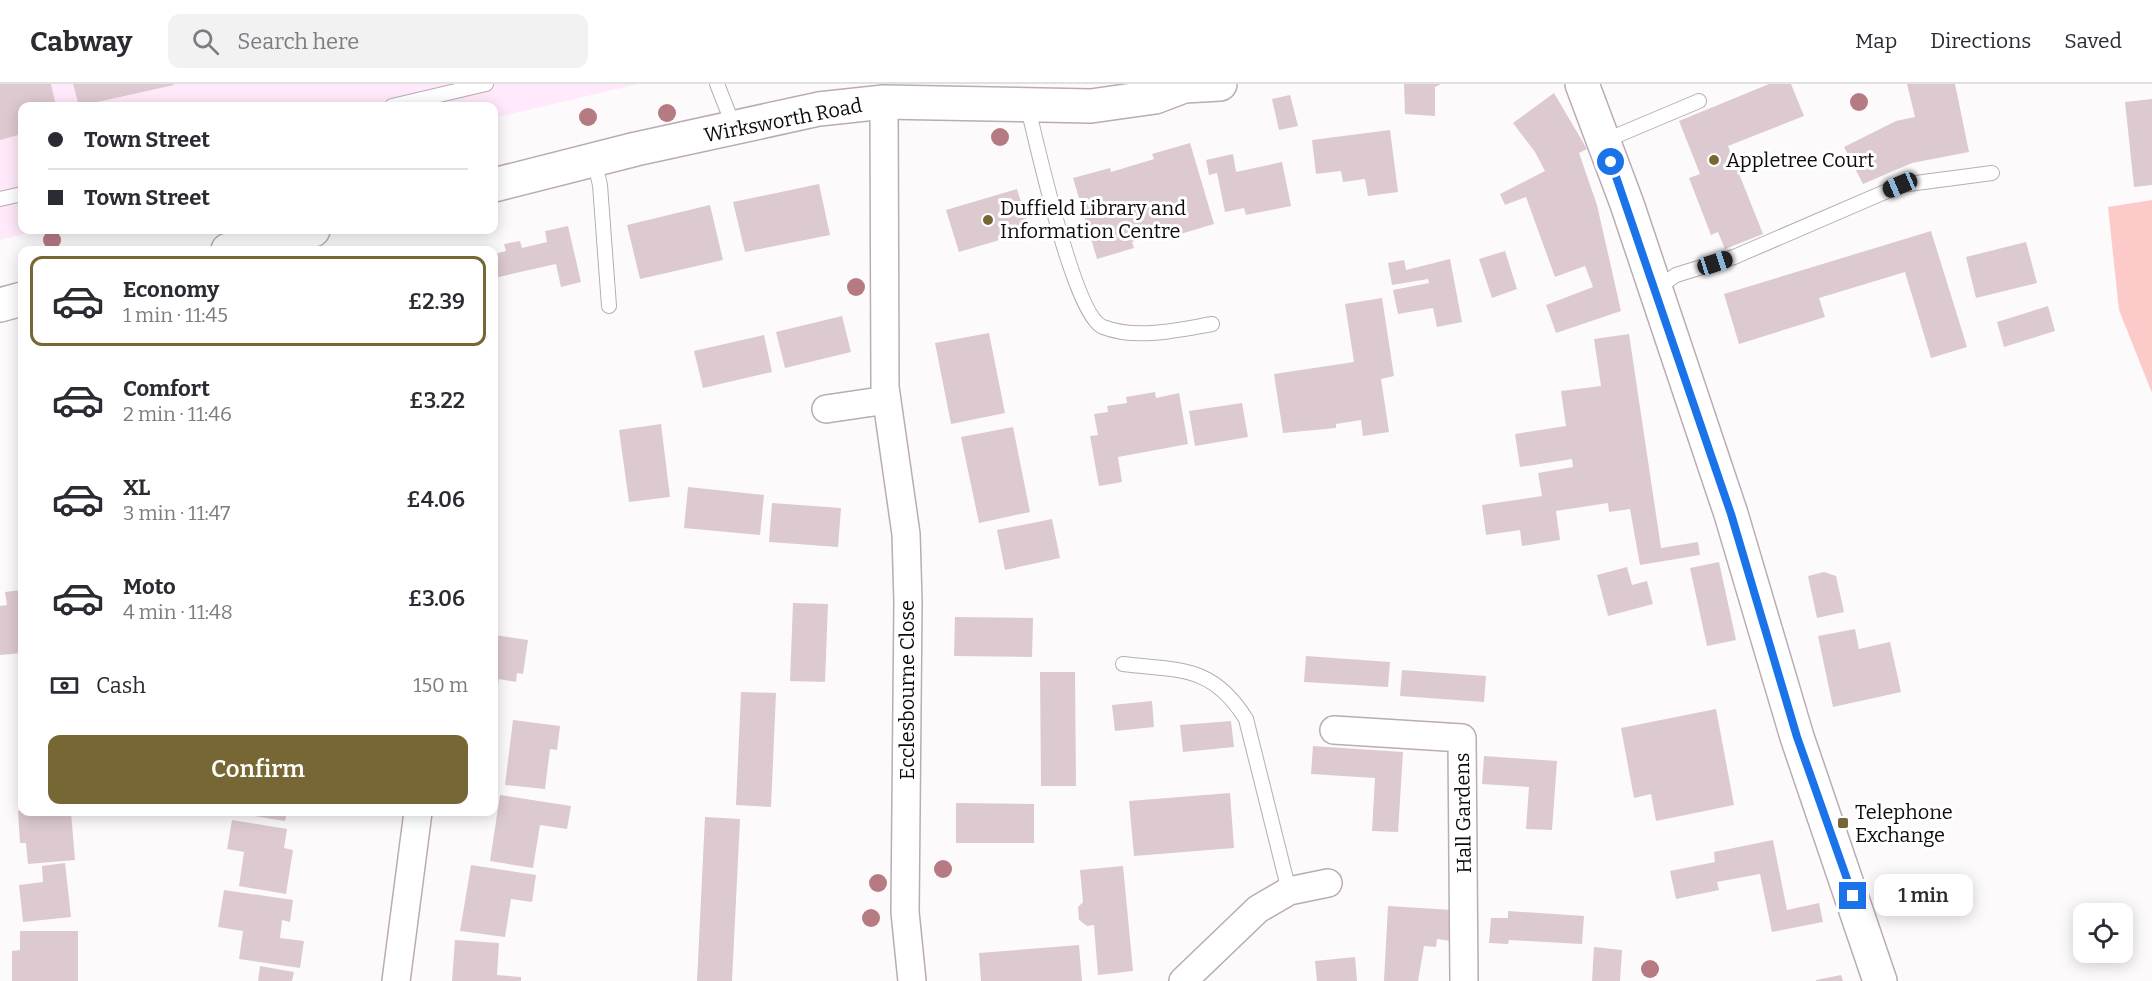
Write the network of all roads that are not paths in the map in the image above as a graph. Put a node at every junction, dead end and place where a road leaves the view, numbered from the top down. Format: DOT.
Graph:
graph roads {
  1 [pos="486,84"];
  2 [pos="717,84"];
  3 [pos="1220,84"];
  4 [pos="1582,84"];
  5 [pos="1699,101"];
  6 [pos="409,102"];
  7 [pos="884,102"];
  8 [pos="1027,105"];
  9 [pos="734,128"];
  10 [pos="1604,141"];
  11 [pos="594,160"];
  12 [pos="1992,173"];
  13 [pos="498,184"];
  14 [pos="18,195"];
  15 [pos="0,199"];
  16 [pos="296,234"];
  17 [pos="245,246"];
  18 [pos="1656,289"];
  19 [pos="18,300"];
  20 [pos="0,304"];
  21 [pos="609,306"];
  22 [pos="1212,324"];
  23 [pos="887,400"];
  24 [pos="826,409"];
  25 [pos="1123,664"];
  26 [pos="1334,730"];
  27 [pos="417,816"];
  28 [pos="1328,884"];
  29 [pos="1289,891"];
  30 [pos="396,981"];
  31 [pos="912,981"];
  32 [pos="1183,981"];
  33 [pos="1464,981"];
  34 [pos="1880,981"];
  1 -- 6 [label="lane"];
  2 -- 9 [label="lane"];
  3 -- 8 [label="main road, Wirksworth Road"];
  4 -- 10 [label="main road"];
  5 -- 10 [label="lane"];
  7 -- 8 [label="main road, Wirksworth Road"];
  7 -- 9 [label="main road, Wirksworth Road"];
  7 -- 23 [label="street, Ecclesbourne Close"];
  8 -- 22 [label="lane"];
  9 -- 11 [label="main road, Wirksworth Road"];
  10 -- 18 [label="main road"];
  11 -- 13 [label="main road, Wirksworth Road"];
  11 -- 21 [label="lane"];
  12 -- 18 [label="lane"];
  14 -- 15 [label="lane"];
  16 -- 17 [label="main road"];
  18 -- 34 [label="main road"];
  19 -- 20 [label="main road"];
  23 -- 24 [label="street"];
  23 -- 31 [label="street, Ecclesbourne Close"];
  25 -- 29 [label="lane"];
  26 -- 33 [label="street, Hall Gardens"];
  27 -- 30 [label="street"];
  28 -- 29 [label="street"];
  29 -- 32 [label="street"];
}
